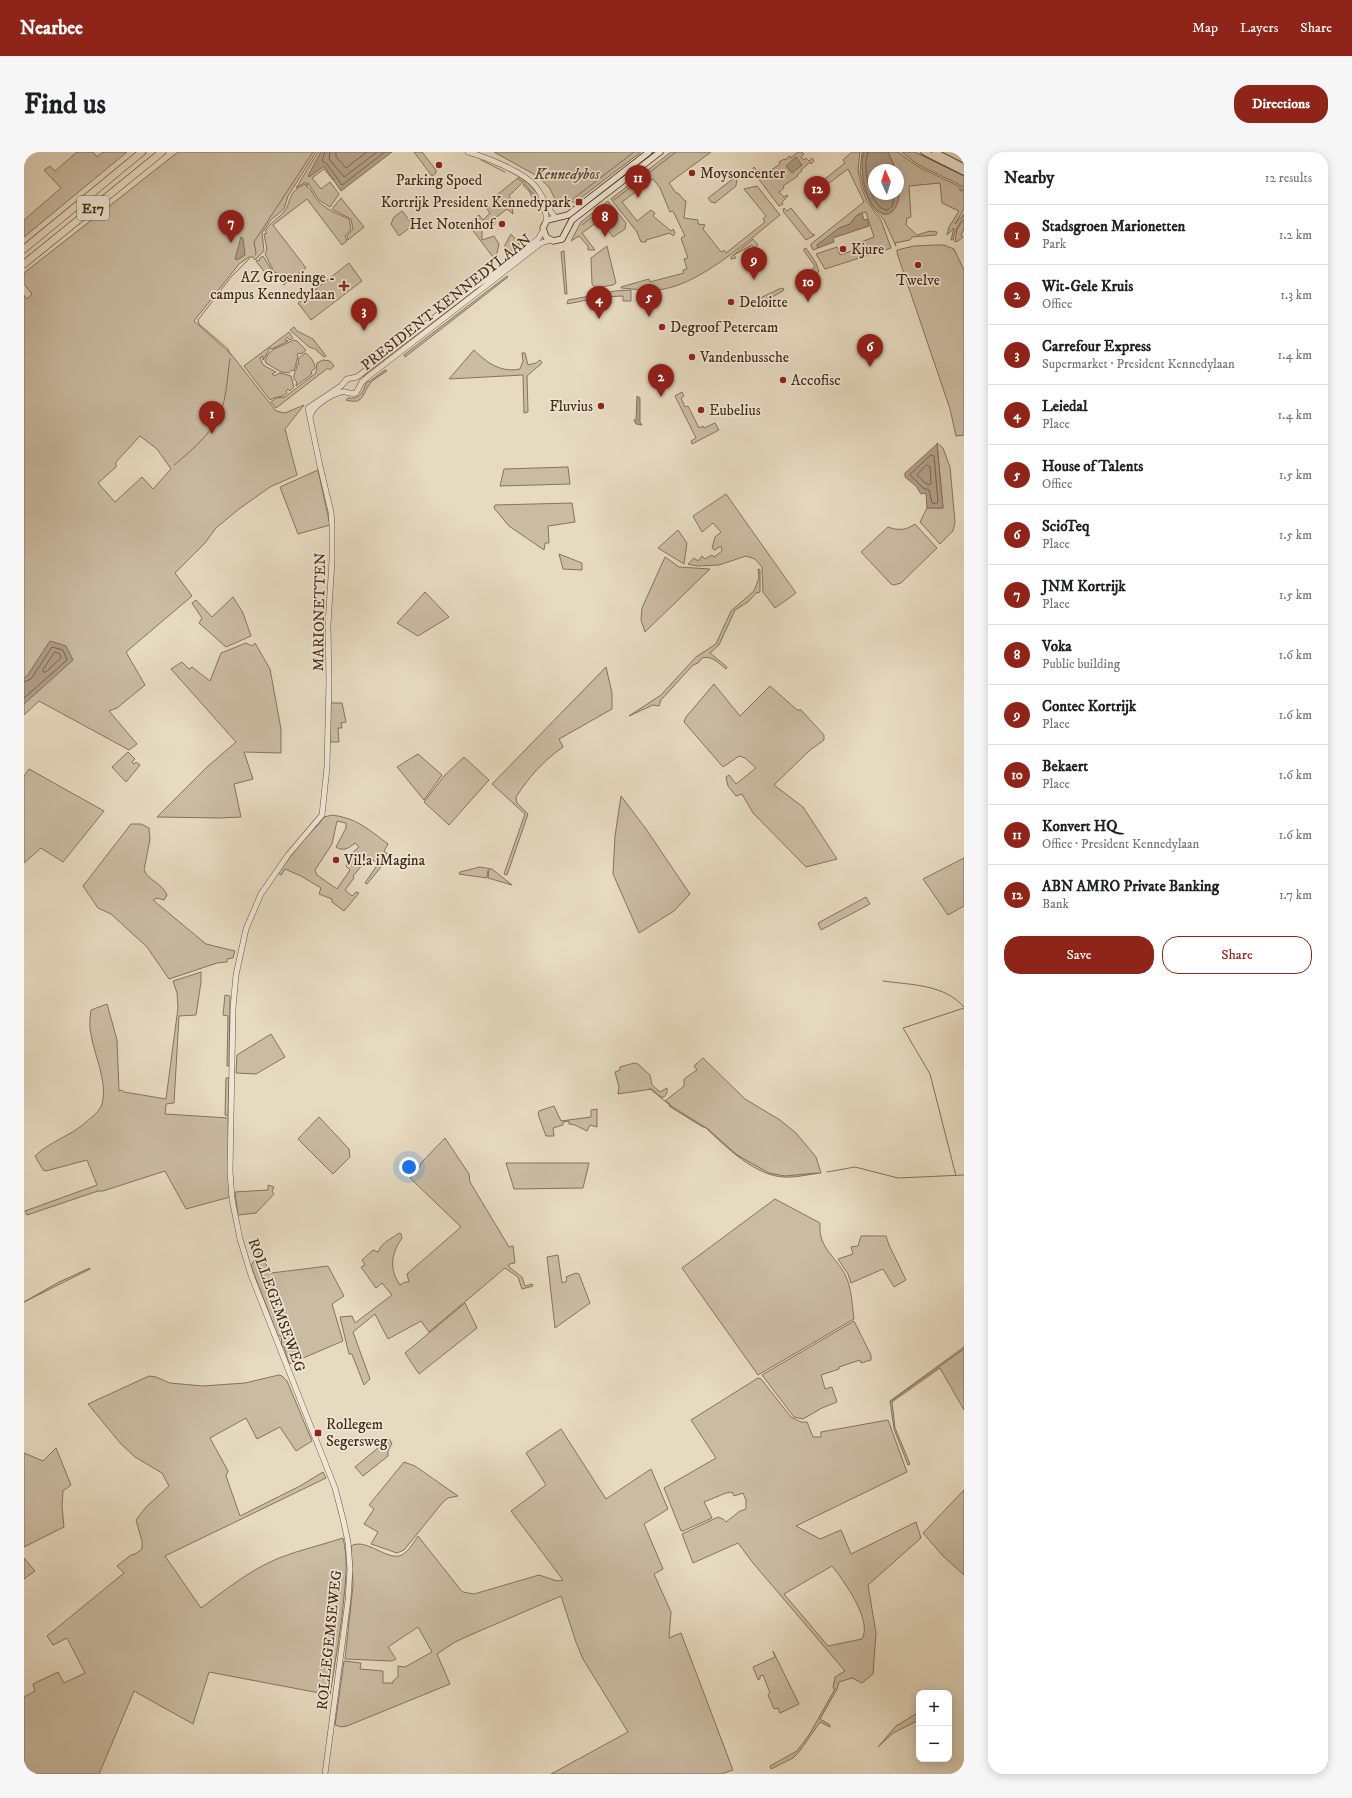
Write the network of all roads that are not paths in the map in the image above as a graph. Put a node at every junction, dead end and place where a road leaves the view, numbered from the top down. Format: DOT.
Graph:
graph roads {
  1 [pos="142,152"];
  2 [pos="162,152"];
  3 [pos="468,152"];
  4 [pos="649,152"];
  5 [pos="660,152"];
  6 [pos="924,152"];
  7 [pos="935,152"];
  8 [pos="964,167"];
  9 [pos="964,172"];
  10 [pos="540,194"];
  11 [pos="558,218"];
  12 [pos="546,222"];
  13 [pos="567,228"];
  14 [pos="543,231"];
  15 [pos="550,240"];
  16 [pos="24,249"];
  17 [pos="24,264"];
  18 [pos="354,379"];
  19 [pos="344,383"];
  20 [pos="360,386"];
  21 [pos="348,393"];
  22 [pos="310,418"];
  23 [pos="323,810"];
  24 [pos="325,1774"];
  1 -- 16 [label="highway, E17"];
  2 -- 17 [label="highway, E17"];
  3 -- 10 [label="street"];
  4 -- 11 [label="main road, PRESIDENT KENNEDYLAAN"];
  5 -- 13 [label="main road, PRESIDENT KENNEDYLAAN"];
  6 -- 9 [label="main road"];
  7 -- 8 [label="main road"];
  10 -- 11 [label="street"];
  10 -- 12 [label="street"];
  11 -- 12 [label="main road, PRESIDENT KENNEDYLAAN"];
  11 -- 13 [label="main road"];
  12 -- 14 [label="main road, PRESIDENT KENNEDYLAAN"];
  13 -- 15 [label="main road, PRESIDENT KENNEDYLAAN"];
  14 -- 15 [label="main road, PRESIDENT KENNEDYLAAN"];
  14 -- 18 [label="street, PRESIDENT KENNEDYLAAN"];
  15 -- 20 [label="street, PRESIDENT KENNEDYLAAN"];
  18 -- 19 [label="street, PRESIDENT KENNEDYLAAN"];
  18 -- 20 [label="street, PRESIDENT KENNEDYLAAN"];
  19 -- 21 [label="street"];
  19 -- 22 [label="street, PRESIDENT KENNEDYLAAN"];
  20 -- 21 [label="street, PRESIDENT KENNEDYLAAN"];
  21 -- 22 [label="street, PRESIDENT KENNEDYLAAN"];
  22 -- 23 [label="street, MARIONETTEN"];
  23 -- 24 [label="street, ROLLEGEMSEWEG"];
}
